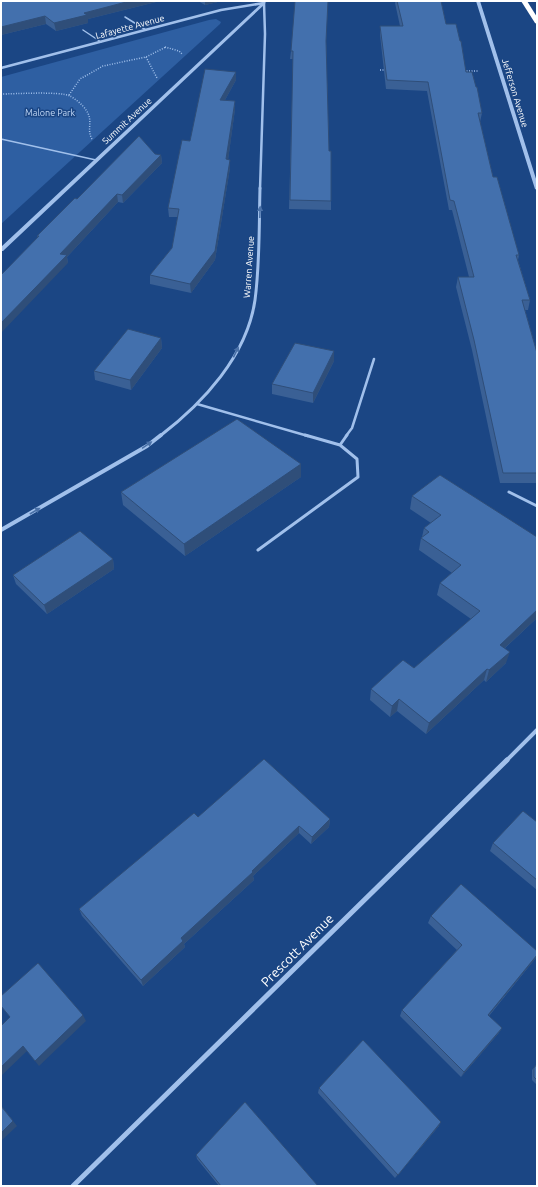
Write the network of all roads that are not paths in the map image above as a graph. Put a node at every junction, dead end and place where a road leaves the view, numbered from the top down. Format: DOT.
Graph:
graph roads {
  1 [pos="478,1"];
  2 [pos="524,1"];
  3 [pos="264,2"];
  4 [pos="125,17"];
  5 [pos="537,22"];
  6 [pos="83,30"];
  7 [pos="146,30"];
  8 [pos="101,42"];
  9 [pos="1,68"];
  10 [pos="1,139"];
  11 [pos="96,160"];
  12 [pos="537,189"];
  13 [pos="1,250"];
  14 [pos="374,359"];
  15 [pos="197,404"];
  16 [pos="340,445"];
  17 [pos="509,492"];
  18 [pos="537,506"];
  19 [pos="1,530"];
  20 [pos="258,550"];
  21 [pos="537,730"];
  22 [pos="73,1186"];
  1 -- 12 [label="street, Jefferson Avenue"];
  2 -- 5 [label="highway"];
  3 -- 7 [label="street, Lafayette Avenue"];
  3 -- 11 [label="street, Summit Avenue"];
  15 -- 3 [label="street, Warren Avenue, one-way"];
  4 -- 7 [label="lane"];
  6 -- 8 [label="lane"];
  7 -- 8 [label="street, Lafayette Avenue"];
  8 -- 9 [label="street, Lafayette Avenue"];
  10 -- 11 [label="lane"];
  11 -- 13 [label="street, Summit Avenue"];
  14 -- 16 [label="lane"];
  15 -- 16 [label="lane"];
  19 -- 15 [label="street, Warren Avenue, one-way"];
  16 -- 20 [label="lane"];
  17 -- 18 [label="lane"];
  21 -- 22 [label="street, Prescott Avenue"];
}
